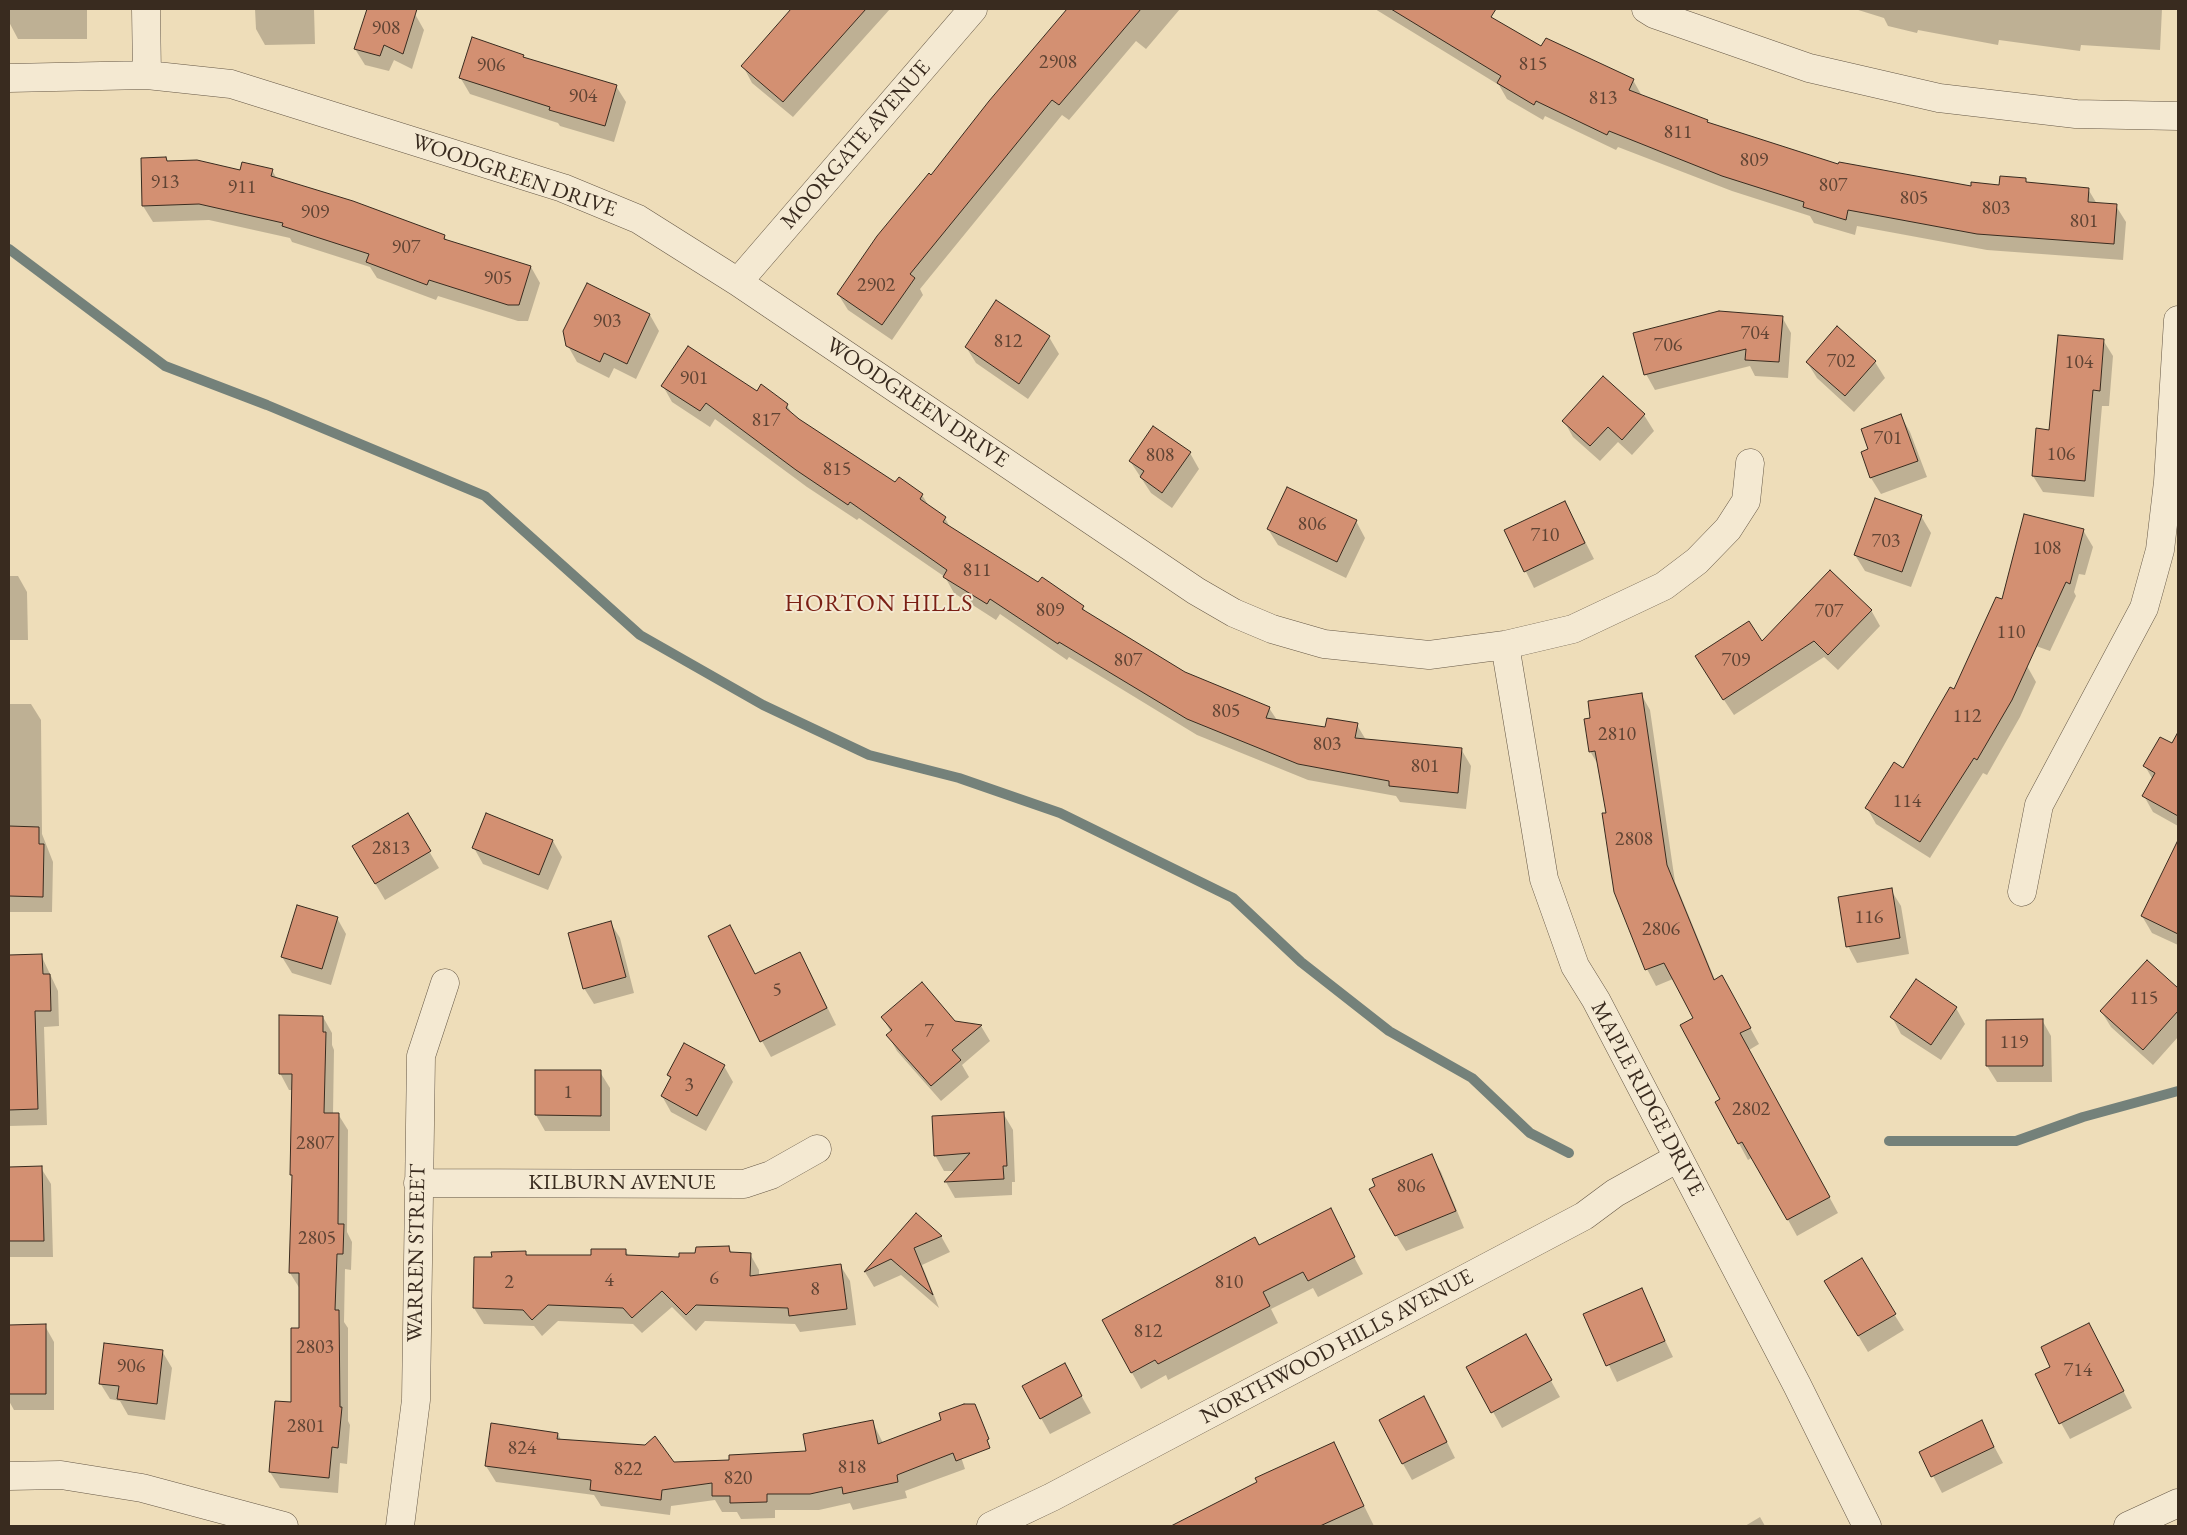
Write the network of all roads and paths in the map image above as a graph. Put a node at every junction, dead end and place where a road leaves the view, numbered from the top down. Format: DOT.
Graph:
graph roads {
  1 [pos="146,9"];
  2 [pos="972,9"];
  3 [pos="1646,9"];
  4 [pos="147,75"];
  5 [pos="9,78"];
  6 [pos="2178,116"];
  7 [pos="738,282"];
  8 [pos="2178,320"];
  9 [pos="1750,463"];
  10 [pos="1505,645"];
  11 [pos="2022,892"];
  12 [pos="445,983"];
  13 [pos="817,1149"];
  14 [pos="1678,1158"];
  15 [pos="418,1183"];
  16 [pos="9,1476"];
  17 [pos="2178,1503"];
  18 [pos="284,1526"];
  19 [pos="400,1526"];
  20 [pos="991,1526"];
  21 [pos="1867,1526"];
  22 [pos="2128,1526"];
  1 -- 4 [label="street"];
  2 -- 7 [label="street, MOORGATE AVENUE"];
  3 -- 6 [label="street"];
  4 -- 5 [label="street, WOODGREEN DRIVE"];
  4 -- 7 [label="street, WOODGREEN DRIVE"];
  7 -- 10 [label="street, WOODGREEN DRIVE"];
  8 -- 11 [label="street"];
  9 -- 10 [label="street, WOODGREEN DRIVE"];
  10 -- 14 [label="street, MAPLE RIDGE DRIVE"];
  12 -- 15 [label="street, WARREN STREET"];
  13 -- 15 [label="street, KILBURN AVENUE"];
  14 -- 20 [label="street, NORTHWOOD HILLS AVENUE"];
  14 -- 21 [label="street, MAPLE RIDGE DRIVE"];
  15 -- 19 [label="street, WARREN STREET"];
  16 -- 18 [label="street"];
  17 -- 22 [label="street"];
}
